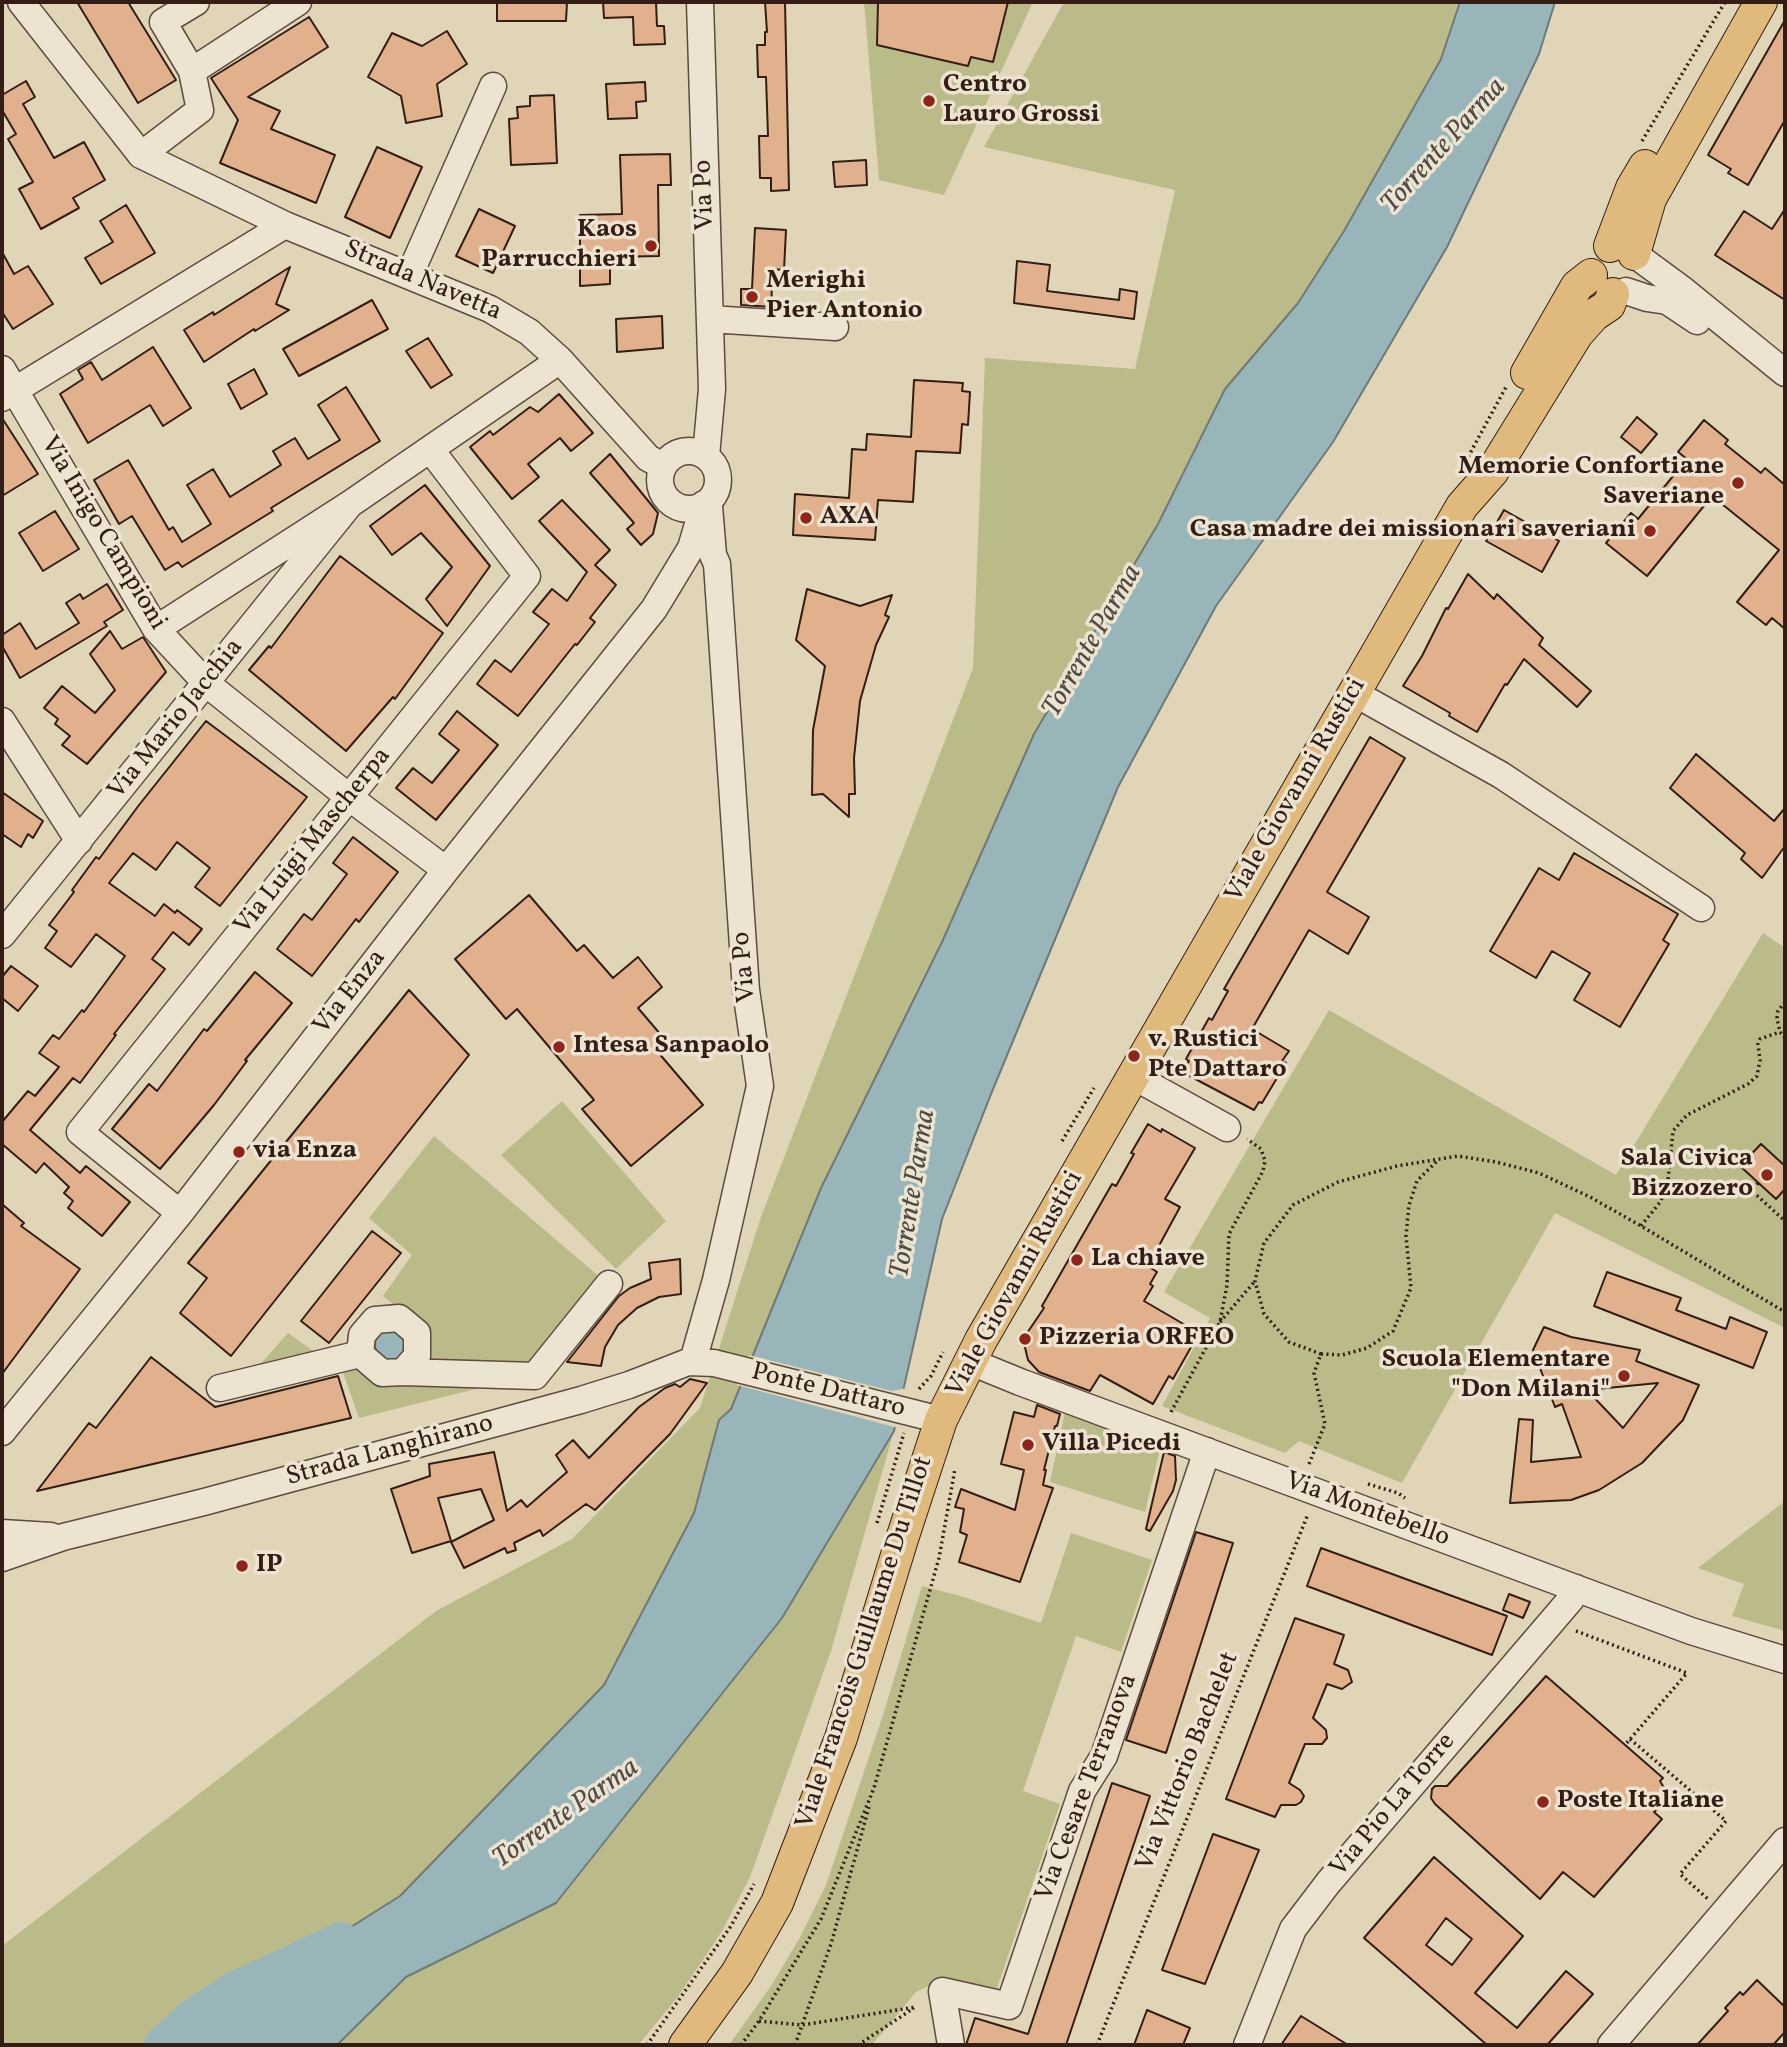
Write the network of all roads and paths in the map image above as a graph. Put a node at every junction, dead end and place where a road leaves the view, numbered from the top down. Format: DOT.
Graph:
graph roads {
  1 [pos="196,2"];
  2 [pos="298,2"];
  3 [pos="700,2"];
  4 [pos="1741,2"];
  5 [pos="1761,2"];
  6 [pos="28,4"];
  7 [pos="192,71"];
  8 [pos="493,86"];
  9 [pos="141,155"];
  10 [pos="285,225"];
  11 [pos="1622,250"];
  12 [pos="410,274"];
  13 [pos="1610,286"];
  14 [pos="710,319"];
  15 [pos="835,327"];
  16 [pos="560,360"];
  17 [pos="1785,373"];
  18 [pos="6,386"];
  19 [pos="1785,393"];
  20 [pos="430,449"];
  21 [pos="696,454"];
  22 [pos="663,467"];
  23 [pos="350,504"];
  24 [pos="697,504"];
  25 [pos="686,557"];
  26 [pos="717,564"];
  27 [pos="156,629"];
  28 [pos="207,684"];
  29 [pos="1354,693"];
  30 [pos="2,720"];
  31 [pos="350,798"];
  32 [pos="79,841"];
  33 [pos="446,870"];
  34 [pos="1701,908"];
  35 [pos="2,935"];
  36 [pos="1785,1002"];
  37 [pos="1780,1032"];
  38 [pos="1785,1038"];
  39 [pos="1133,1076"];
  40 [pos="1227,1128"];
  41 [pos="1439,1160"];
  42 [pos="1758,1183"];
  43 [pos="180,1213"];
  44 [pos="1785,1221"];
  45 [pos="1641,1226"];
  46 [pos="1255,1281"];
  47 [pos="609,1284"];
  48 [pos="1785,1302"];
  49 [pos="1779,1309"];
  50 [pos="1785,1312"];
  51 [pos="1220,1322"];
  52 [pos="360,1354"];
  53 [pos="1321,1354"];
  54 [pos="704,1362"];
  55 [pos="971,1362"];
  56 [pos="403,1372"];
  57 [pos="220,1388"];
  58 [pos="1170,1414"];
  59 [pos="918,1426"];
  60 [pos="2,1432"];
  61 [pos="1207,1451"];
  62 [pos="1311,1482"];
  63 [pos="875,1531"];
  64 [pos="2,1533"];
  65 [pos="63,1537"];
  66 [pos="2,1558"];
  67 [pos="1576,1588"];
  68 [pos="1572,1627"];
  69 [pos="1780,1660"];
  70 [pos="1630,1739"];
  71 [pos="1625,1745"];
  72 [pos="874,1788"];
  73 [pos="1785,1841"];
  74 [pos="758,1876"];
  75 [pos="1710,1900"];
  76 [pos="942,1991"];
  77 [pos="916,2007"];
  78 [pos="759,2021"];
  79 [pos="802,2025"];
  80 [pos="648,2045"];
  81 [pos="685,2045"];
  82 [pos="741,2045"];
  83 [pos="795,2045"];
  84 [pos="858,2045"];
  85 [pos="951,2045"];
  86 [pos="1097,2045"];
  87 [pos="1247,2045"];
  88 [pos="1611,2045"];
  1 -- 7 [label="street"];
  2 -- 7 [label="street"];
  3 -- 14 [label="street, Via Po"];
  4 -- 11 [label="main road, Viale Giovanni Rustici"];
  5 -- 11 [label="main road, Viale Giovanni Rustici"];
  6 -- 9 [label="street, Strada Navetta"];
  7 -- 9 [label="street"];
  8 -- 12 [label="street"];
  9 -- 10 [label="street, Strada Navetta"];
  10 -- 12 [label="street, Strada Navetta"];
  10 -- 18 [label="street"];
  11 -- 13 [label="main road, Viale Giovanni Rustici"];
  11 -- 13 [label="main road, Viale Giovanni Rustici"];
  11 -- 17 [label="street"];
  12 -- 16 [label="street, Strada Navetta"];
  13 -- 19 [label="street"];
  13 -- 29 [label="main road, Viale Giovanni Rustici"];
  14 -- 15 [label="street"];
  14 -- 21 [label="street, Via Po"];
  16 -- 20 [label="street, Via Mario Jacchia"];
  16 -- 22 [label="street, Strada Navetta"];
  18 -- 27 [label="street, Via Inigo Campioni"];
  20 -- 23 [label="street, Via Mario Jacchia"];
  20 -- 31 [label="street, Via Luigi Mascherpa"];
  21 -- 22 [label="street"];
  21 -- 24 [label="street, Via Po"];
  22 -- 24 [label="street, Via Po"];
  23 -- 27 [label="street, Via Mario Jacchia"];
  23 -- 28 [label="street, Via Mario Jacchia"];
  24 -- 25 [label="street, Via Po"];
  24 -- 26 [label="street, Via Po"];
  25 -- 26 [label="street"];
  25 -- 33 [label="street, Via Enza"];
  26 -- 54 [label="street, Via Po"];
  27 -- 28 [label="street, Via Inigo Campioni"];
  28 -- 31 [label="street, Via Inigo Campioni"];
  28 -- 32 [label="street, Via Mario Jacchia"];
  29 -- 34 [label="street"];
  29 -- 39 [label="main road, Viale Giovanni Rustici"];
  30 -- 32 [label="street"];
  31 -- 33 [label="street, Via Inigo Campioni"];
  31 -- 43 [label="street, Via Luigi Mascherpa"];
  32 -- 35 [label="street, Via Mario Jacchia"];
  33 -- 43 [label="street, Via Enza"];
  36 -- 37 [label="path"];
  37 -- 38 [label="path"];
  37 -- 45 [label="path"];
  39 -- 40 [label="street"];
  39 -- 55 [label="main road, Viale Giovanni Rustici"];
  40 -- 51 [label="path"];
  41 -- 45 [label="path"];
  41 -- 46 [label="path"];
  41 -- 53 [label="path"];
  42 -- 44 [label="path"];
  43 -- 60 [label="street, Via Enza"];
  45 -- 49 [label="path"];
  46 -- 51 [label="path"];
  46 -- 53 [label="path"];
  47 -- 56 [label="street"];
  48 -- 49 [label="path"];
  49 -- 50 [label="path"];
  51 -- 58 [label="path"];
  52 -- 56 [label="street"];
  52 -- 56 [label="street"];
  52 -- 57 [label="street"];
  53 -- 62 [label="path, Via Vittorio Bachelet"];
  54 -- 59 [label="street, Ponte Dattaro"];
  54 -- 65 [label="street, Strada Langhirano"];
  55 -- 59 [label="main road, Viale Giovanni Rustici"];
  55 -- 61 [label="street, Via Montebello"];
  59 -- 63 [label="path"];
  59 -- 72 [label="path"];
  59 -- 81 [label="main road, Viale Francois Guillaume Du Tillot"];
  61 -- 62 [label="street, Via Montebello"];
  61 -- 76 [label="street, Via Cesare Terranova"];
  62 -- 67 [label="street, Via Montebello"];
  62 -- 86 [label="path, Via Vittorio Bachelet"];
  64 -- 65 [label="street, Strada Langhirano"];
  65 -- 66 [label="street, Strada Langhirano"];
  67 -- 69 [label="street, Via Montebello"];
  67 -- 87 [label="street, Via Pio La Torre"];
  68 -- 70 [label="path"];
  70 -- 71 [label="path"];
  70 -- 75 [label="path"];
  72 -- 78 [label="path"];
  72 -- 79 [label="path"];
  73 -- 88 [label="street"];
  74 -- 80 [label="path"];
  76 -- 77 [label="path"];
  76 -- 85 [label="street"];
  77 -- 79 [label="path"];
  77 -- 84 [label="path"];
  78 -- 79 [label="path"];
  78 -- 82 [label="path"];
  79 -- 83 [label="path"];
}
